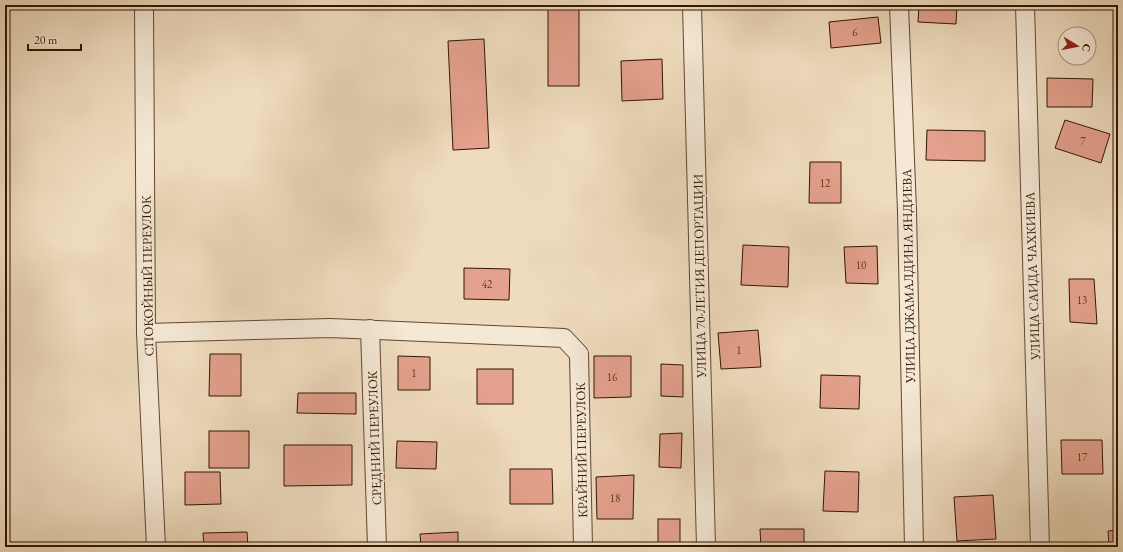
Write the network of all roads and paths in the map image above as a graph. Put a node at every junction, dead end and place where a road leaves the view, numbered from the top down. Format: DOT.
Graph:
graph roads {
  1 [pos="144,5"];
  2 [pos="692,5"];
  3 [pos="899,5"];
  4 [pos="1024,5"];
  5 [pos="370,329"];
  6 [pos="146,333"];
  7 [pos="156,547"];
  8 [pos="377,547"];
  9 [pos="583,547"];
  10 [pos="706,547"];
  11 [pos="914,547"];
  12 [pos="1040,547"];
  1 -- 6 [label="street, СПОКОЙНЫЙ ПЕРЕУЛОК"];
  2 -- 10 [label="street, УЛИЦА 70-ЛЕТИЯ ДЕПОРТАЦИИ"];
  3 -- 11 [label="street, УЛИЦА ДЖАМАЛДИНА ЯНДИЕВА"];
  4 -- 12 [label="street, УЛИЦА САИДА ЧАХКИЕВА"];
  5 -- 6 [label="street"];
  5 -- 8 [label="street, СРЕДНИЙ ПЕРЕУЛОК"];
  5 -- 9 [label="street, КРАЙНИЙ ПЕРЕУЛОК"];
  6 -- 7 [label="street, СПОКОЙНЫЙ ПЕРЕУЛОК"];
}
